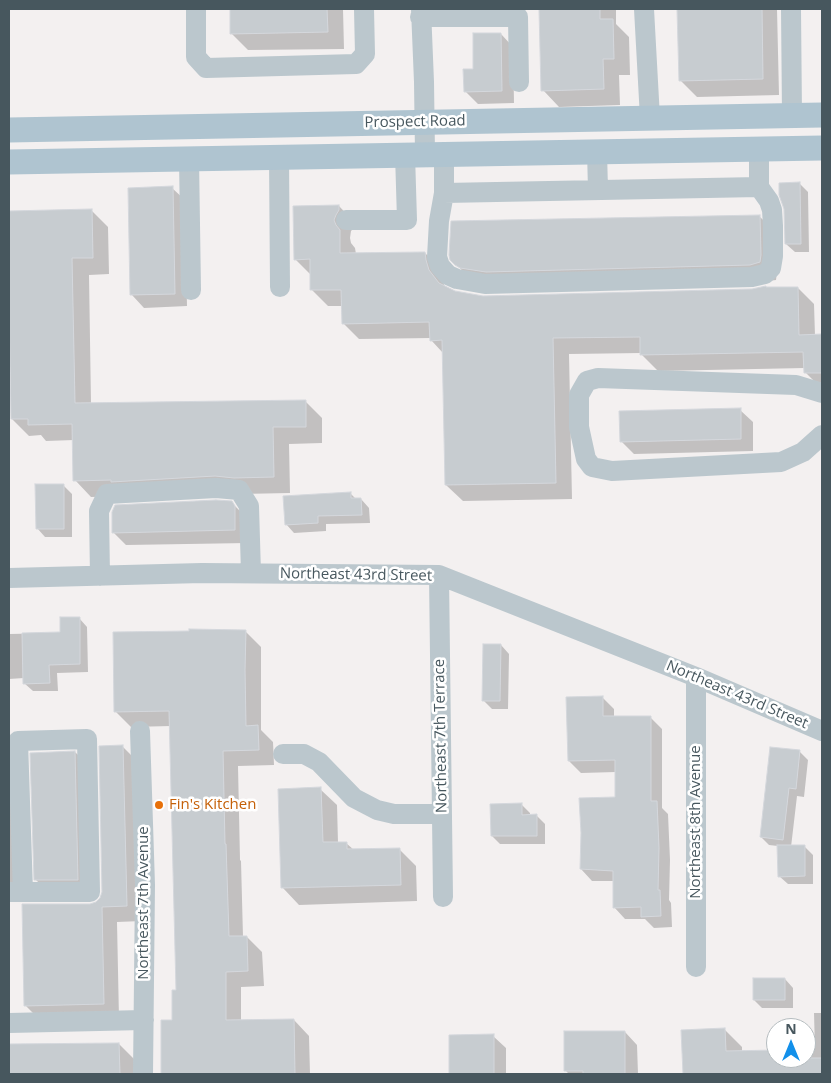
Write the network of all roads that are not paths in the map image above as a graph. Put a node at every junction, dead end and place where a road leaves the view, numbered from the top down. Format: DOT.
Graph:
graph roads {
  1 [pos="196,9"];
  2 [pos="364,9"];
  3 [pos="644,9"];
  4 [pos="791,9"];
  5 [pos="420,13"];
  6 [pos="489,13"];
  7 [pos="519,82"];
  8 [pos="792,115"];
  9 [pos="822,115"];
  10 [pos="650,118"];
  11 [pos="9,120"];
  12 [pos="425,121"];
  13 [pos="9,130"];
  14 [pos="822,148"];
  15 [pos="759,149"];
  16 [pos="597,151"];
  17 [pos="425,154"];
  18 [pos="279,157"];
  19 [pos="189,158"];
  20 [pos="9,162"];
  21 [pos="759,187"];
  22 [pos="598,190"];
  23 [pos="444,193"];
  24 [pos="346,220"];
  25 [pos="280,287"];
  26 [pos="190,290"];
  27 [pos="822,393"];
  28 [pos="822,435"];
  29 [pos="251,573"];
  30 [pos="439,575"];
  31 [pos="100,576"];
  32 [pos="9,578"];
  33 [pos="696,677"];
  34 [pos="140,731"];
  35 [pos="822,731"];
  36 [pos="283,754"];
  37 [pos="442,814"];
  38 [pos="16,892"];
  39 [pos="443,897"];
  40 [pos="696,967"];
  41 [pos="144,1020"];
  42 [pos="9,1023"];
  43 [pos="143,1074"];
  1 -- 2 [label="street"];
  3 -- 10 [label="street"];
  4 -- 8 [label="street"];
  5 -- 6 [label="street"];
  5 -- 12 [label="street"];
  6 -- 7 [label="street"];
  8 -- 9 [label="main road, Prospect Road"];
  8 -- 10 [label="main road, Prospect Road"];
  10 -- 12 [label="main road, Prospect Road"];
  11 -- 13 [label="street"];
  12 -- 13 [label="main road, Prospect Road"];
  12 -- 17 [label="street"];
  14 -- 15 [label="main road"];
  15 -- 16 [label="main road"];
  15 -- 21 [label="street"];
  16 -- 17 [label="main road"];
  16 -- 22 [label="street"];
  17 -- 18 [label="main road"];
  17 -- 23 [label="street"];
  17 -- 24 [label="street"];
  18 -- 19 [label="main road"];
  18 -- 25 [label="street"];
  19 -- 20 [label="main road"];
  19 -- 26 [label="street"];
  21 -- 22 [label="street"];
  21 -- 23 [label="street"];
  22 -- 23 [label="street"];
  27 -- 28 [label="street"];
  29 -- 30 [label="street, Northeast 43rd Street"];
  29 -- 31 [label="street, Northeast 43rd Street"];
  29 -- 31 [label="street"];
  30 -- 33 [label="street, Northeast 43rd Street"];
  30 -- 37 [label="street, Northeast 7th Terrace"];
  31 -- 32 [label="street, Northeast 43rd Street"];
  33 -- 35 [label="street, Northeast 43rd Street"];
  33 -- 40 [label="street, Northeast 8th Avenue"];
  34 -- 41 [label="street, Northeast 7th Avenue"];
  36 -- 37 [label="street"];
  37 -- 39 [label="street, Northeast 7th Terrace"];
  38 -- 38 [label="street"];
  41 -- 42 [label="street"];
  41 -- 43 [label="street, Northeast 7th Avenue"];
}
